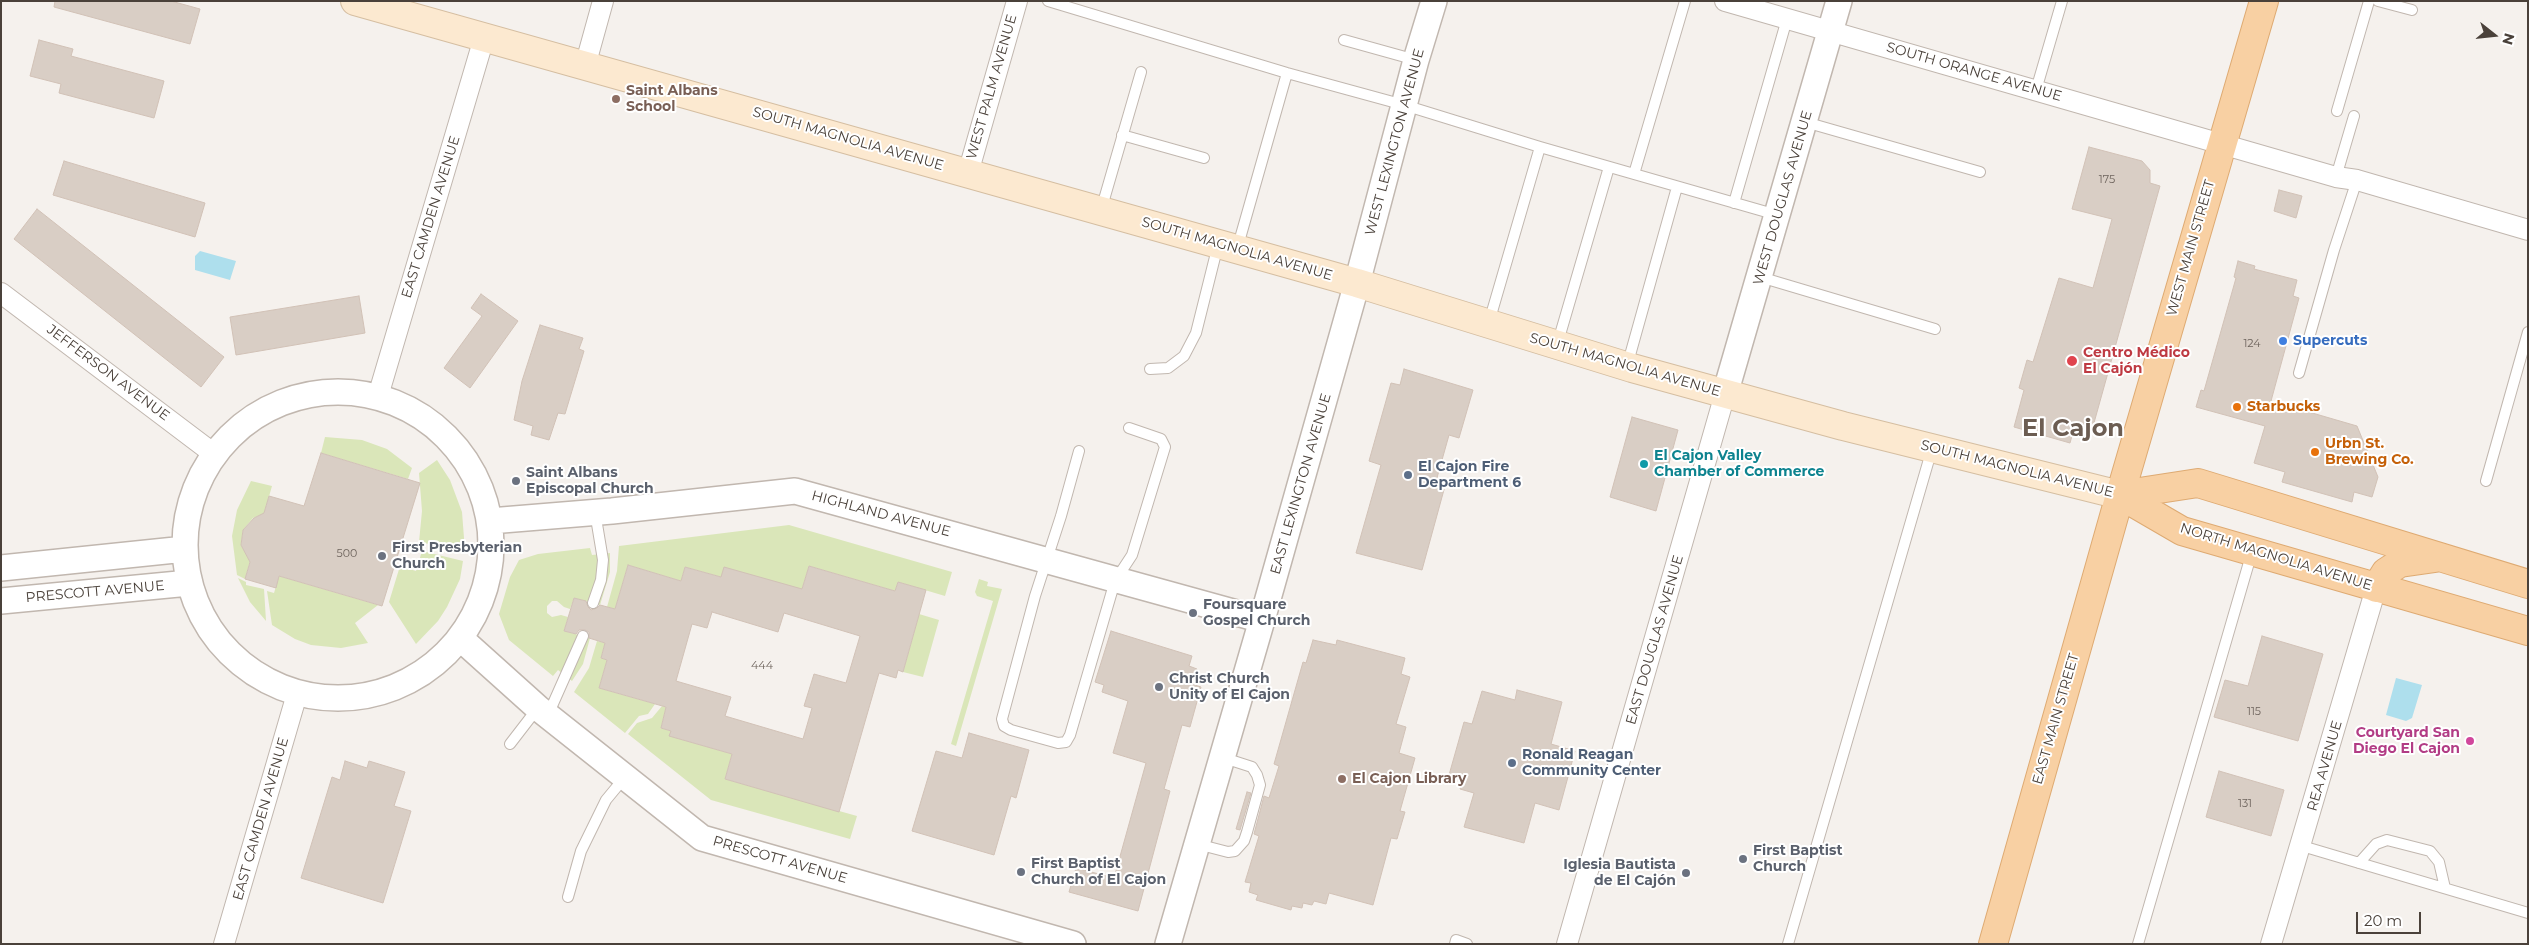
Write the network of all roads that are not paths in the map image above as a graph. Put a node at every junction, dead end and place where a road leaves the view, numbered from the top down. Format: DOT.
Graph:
graph roads {
  1 [pos="355,1"];
  2 [pos="603,1"];
  3 [pos="1017,1"];
  4 [pos="1048,1"];
  5 [pos="1434,1"];
  6 [pos="1685,1"];
  7 [pos="1725,1"];
  8 [pos="1840,1"];
  9 [pos="2062,1"];
  10 [pos="2264,1"];
  11 [pos="2369,1"];
  12 [pos="2378,1"];
  13 [pos="2412,10"];
  14 [pos="1787,19"];
  15 [pos="1831,32"];
  16 [pos="484,38"];
  17 [pos="1344,40"];
  18 [pos="1416,60"];
  19 [pos="585,66"];
  20 [pos="1141,72"];
  21 [pos="1287,73"];
  22 [pos="2036,90"];
  23 [pos="1404,105"];
  24 [pos="2336,111"];
  25 [pos="2354,116"];
  26 [pos="1805,122"];
  27 [pos="1122,135"];
  28 [pos="2222,143"];
  29 [pos="1540,147"];
  30 [pos="1204,158"];
  31 [pos="1608,167"];
  32 [pos="1980,172"];
  33 [pos="968,173"];
  34 [pos="1634,174"];
  35 [pos="2336,177"];
  36 [pos="2357,180"];
  37 [pos="1677,187"];
  38 [pos="1734,203"];
  39 [pos="1100,211"];
  40 [pos="1778,216"];
  41 [pos="2528,230"];
  42 [pos="1227,247"];
  43 [pos="1760,278"];
  44 [pos="1357,282"];
  45 [pos="1,293"];
  46 [pos="1488,325"];
  47 [pos="1934,329"];
  48 [pos="2528,332"];
  49 [pos="1557,346"];
  50 [pos="1626,367"];
  51 [pos="1150,369"];
  52 [pos="2299,373"];
  53 [pos="1725,394"];
  54 [pos="378,396"];
  55 [pos="1128,428"];
  56 [pos="1932,448"];
  57 [pos="1079,451"];
  58 [pos="214,454"];
  59 [pos="2486,481"];
  60 [pos="2120,494"];
  61 [pos="595,512"];
  62 [pos="490,521"];
  63 [pos="185,549"];
  64 [pos="2252,552"];
  65 [pos="1046,558"];
  66 [pos="2444,558"];
  67 [pos="1,568"];
  68 [pos="1115,581"];
  69 [pos="190,583"];
  70 [pos="2528,584"];
  71 [pos="2376,588"];
  72 [pos="1,601"];
  73 [pos="593,603"];
  74 [pos="1262,620"];
  75 [pos="2528,631"];
  76 [pos="583,636"];
  77 [pos="460,638"];
  78 [pos="297,694"];
  79 [pos="543,712"];
  80 [pos="510,744"];
  81 [pos="1221,757"];
  82 [pos="625,777"];
  83 [pos="1196,843"];
  84 [pos="2302,846"];
  85 [pos="2358,863"];
  86 [pos="2445,888"];
  87 [pos="568,897"];
  88 [pos="2528,913"];
  89 [pos="224,944"];
  90 [pos="1073,944"];
  91 [pos="1168,944"];
  92 [pos="1455,944"];
  93 [pos="1467,944"];
  94 [pos="1567,944"];
  95 [pos="1788,944"];
  96 [pos="1992,944"];
  97 [pos="2138,944"];
  98 [pos="2271,944"];
  1 -- 16 [label="main road, SOUTH MAGNOLIA AVENUE"];
  2 -- 19 [label="street"];
  3 -- 33 [label="street, WEST PALM AVENUE"];
  4 -- 21 [label="lane"];
  5 -- 18 [label="street, WEST LEXINGTON AVENUE"];
  6 -- 34 [label="lane"];
  7 -- 14 [label="street, SOUTH ORANGE AVENUE"];
  8 -- 15 [label="street, WEST DOUGLAS AVENUE"];
  9 -- 22 [label="lane"];
  10 -- 28 [label="main road, WEST MAIN STREET"];
  11 -- 24 [label="lane"];
  12 -- 13 [label="lane"];
  14 -- 15 [label="street, SOUTH ORANGE AVENUE"];
  14 -- 38 [label="lane"];
  15 -- 22 [label="street, SOUTH ORANGE AVENUE"];
  15 -- 26 [label="street, WEST DOUGLAS AVENUE"];
  16 -- 19 [label="main road, SOUTH MAGNOLIA AVENUE"];
  16 -- 54 [label="street, EAST CAMDEN AVENUE"];
  17 -- 18 [label="lane"];
  18 -- 23 [label="street, WEST LEXINGTON AVENUE"];
  19 -- 33 [label="main road, SOUTH MAGNOLIA AVENUE"];
  20 -- 27 [label="lane"];
  21 -- 23 [label="lane"];
  21 -- 42 [label="lane"];
  22 -- 28 [label="street, SOUTH ORANGE AVENUE"];
  23 -- 29 [label="lane"];
  23 -- 44 [label="street, WEST LEXINGTON AVENUE"];
  25 -- 35 [label="lane"];
  26 -- 32 [label="lane"];
  26 -- 40 [label="street, WEST DOUGLAS AVENUE"];
  27 -- 30 [label="lane"];
  27 -- 39 [label="lane"];
  28 -- 35 [label="street, SOUTH ORANGE AVENUE"];
  28 -- 60 [label="main road, WEST MAIN STREET"];
  29 -- 31 [label="lane"];
  29 -- 46 [label="lane"];
  31 -- 34 [label="lane"];
  31 -- 49 [label="lane"];
  33 -- 39 [label="main road, SOUTH MAGNOLIA AVENUE"];
  34 -- 37 [label="lane"];
  35 -- 36 [label="street, SOUTH ORANGE AVENUE"];
  36 -- 41 [label="street, SOUTH ORANGE AVENUE"];
  36 -- 52 [label="lane"];
  37 -- 38 [label="lane"];
  37 -- 50 [label="lane"];
  38 -- 40 [label="lane"];
  39 -- 42 [label="main road, SOUTH MAGNOLIA AVENUE"];
  40 -- 43 [label="street, WEST DOUGLAS AVENUE"];
  42 -- 44 [label="main road, SOUTH MAGNOLIA AVENUE"];
  42 -- 51 [label="lane"];
  43 -- 47 [label="lane"];
  43 -- 53 [label="street, WEST DOUGLAS AVENUE"];
  44 -- 46 [label="main road, SOUTH MAGNOLIA AVENUE"];
  44 -- 74 [label="street, EAST LEXINGTON AVENUE"];
  45 -- 58 [label="street, JEFFERSON AVENUE"];
  46 -- 49 [label="main road, SOUTH MAGNOLIA AVENUE"];
  48 -- 59 [label="lane"];
  49 -- 50 [label="main road, SOUTH MAGNOLIA AVENUE"];
  50 -- 53 [label="main road, SOUTH MAGNOLIA AVENUE"];
  53 -- 56 [label="main road, SOUTH MAGNOLIA AVENUE"];
  53 -- 94 [label="street, EAST DOUGLAS AVENUE"];
  54 -- 58 [label="street"];
  54 -- 62 [label="street"];
  55 -- 68 [label="lane"];
  56 -- 60 [label="main road, SOUTH MAGNOLIA AVENUE"];
  56 -- 95 [label="lane"];
  57 -- 65 [label="lane"];
  58 -- 63 [label="street"];
  60 -- 64 [label="main road, NORTH MAGNOLIA AVENUE"];
  60 -- 66 [label="main road"];
  60 -- 96 [label="main road, EAST MAIN STREET"];
  61 -- 62 [label="street, HIGHLAND AVENUE"];
  61 -- 65 [label="street, HIGHLAND AVENUE"];
  61 -- 73 [label="lane"];
  62 -- 77 [label="street"];
  63 -- 67 [label="street"];
  63 -- 69 [label="street"];
  64 -- 71 [label="main road, NORTH MAGNOLIA AVENUE"];
  64 -- 97 [label="lane"];
  65 -- 68 [label="street, HIGHLAND AVENUE"];
  65 -- 68 [label="lane"];
  66 -- 70 [label="main road"];
  66 -- 71 [label="main road"];
  68 -- 74 [label="street, HIGHLAND AVENUE"];
  69 -- 72 [label="street, PRESCOTT AVENUE"];
  69 -- 78 [label="street"];
  71 -- 75 [label="main road, NORTH MAGNOLIA AVENUE"];
  71 -- 84 [label="street, REA AVENUE"];
  74 -- 81 [label="street, EAST LEXINGTON AVENUE"];
  76 -- 79 [label="lane"];
  77 -- 78 [label="street"];
  77 -- 79 [label="street, PRESCOTT AVENUE"];
  78 -- 89 [label="street, EAST CAMDEN AVENUE"];
  79 -- 80 [label="lane"];
  79 -- 82 [label="street, PRESCOTT AVENUE"];
  81 -- 83 [label="street, EAST LEXINGTON AVENUE"];
  81 -- 83 [label="lane"];
  82 -- 87 [label="lane"];
  82 -- 90 [label="street, PRESCOTT AVENUE"];
  83 -- 91 [label="street, EAST LEXINGTON AVENUE"];
  84 -- 85 [label="lane"];
  84 -- 98 [label="street, REA AVENUE"];
  85 -- 86 [label="lane"];
  85 -- 86 [label="lane"];
  86 -- 88 [label="lane"];
  92 -- 93 [label="lane"];
}
